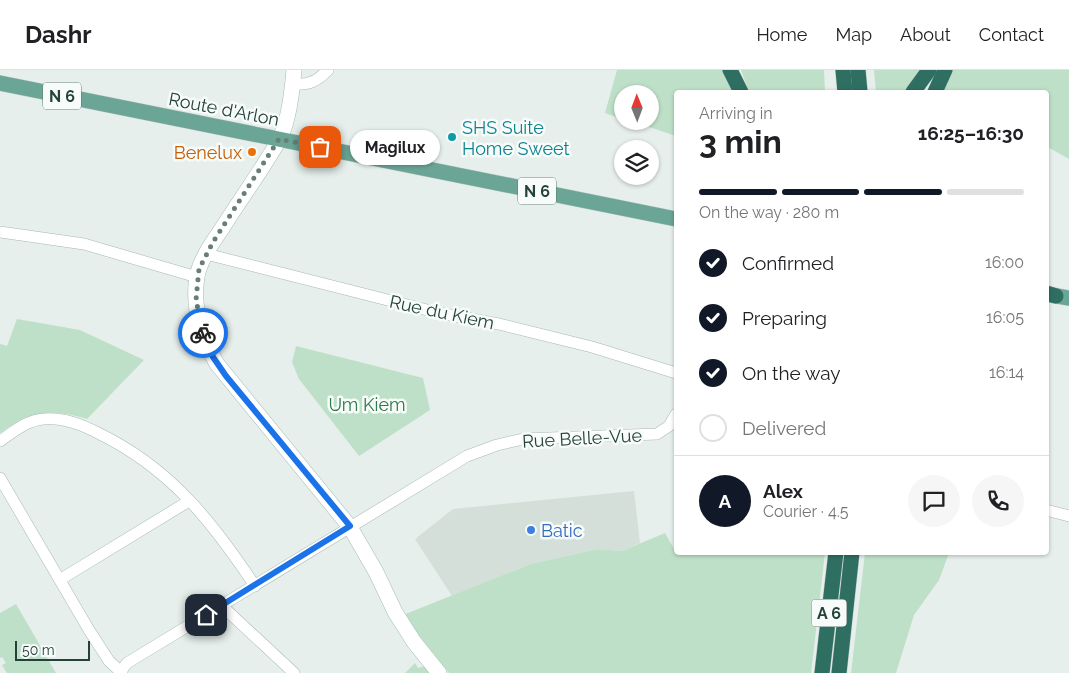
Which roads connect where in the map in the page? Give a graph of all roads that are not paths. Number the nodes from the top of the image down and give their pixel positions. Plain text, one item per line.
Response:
1 (328, 70) edge
2 (730, 70) edge
3 (735, 70) edge
4 (843, 70) edge
5 (858, 70) edge
6 (929, 70) edge
7 (945, 70) edge
8 (293, 77) edge
9 (0, 83) edge
10 (740, 90) edge
11 (740, 90) edge
12 (846, 90) edge
13 (860, 90) edge
14 (914, 90) edge
15 (937, 90) edge
16 (279, 139) junction
17 (674, 219) edge
18 (0, 232) edge
19 (206, 254) junction
20 (197, 277) junction
21 (674, 372) edge
22 (674, 417) edge
23 (0, 441) edge
24 (0, 478) edge
25 (189, 501) junction
26 (1049, 511) edge
27 (1069, 516) edge
28 (350, 526) junction
29 (836, 555) edge
30 (852, 555) edge
31 (61, 579) junction
32 (255, 586) junction
33 (222, 606) junction
34 (121, 672) edge
35 (294, 673) edge
36 (439, 673) edge
37 (822, 673) edge
38 (839, 673) edge

1 - 8 street
2 - 10 highway
3 - 11 highway
4 - 12 highway
5 - 13 highway
6 - 14 highway
7 - 15 highway
8 - 16 main road
9 - 16 main road, Route d'Arlon / N 6
16 - 17 main road, Route d'Arlon / N 6
16 - 19 main road
18 - 20 street
19 - 20 main road
19 - 21 street, Rue du Kiem
20 - 28 main road
22 - 28 street, Rue Belle-Vue
23 - 25 street
24 - 31 street
25 - 31 street
25 - 32 street
26 - 27 street
28 - 32 street, Rue Belle-Vue
28 - 36 main road
29 - 37 highway, A 6
30 - 38 highway, A 6
31 - 34 street
32 - 33 street, Rue Belle-Vue
33 - 34 street, Rue Belle-Vue
33 - 35 street

